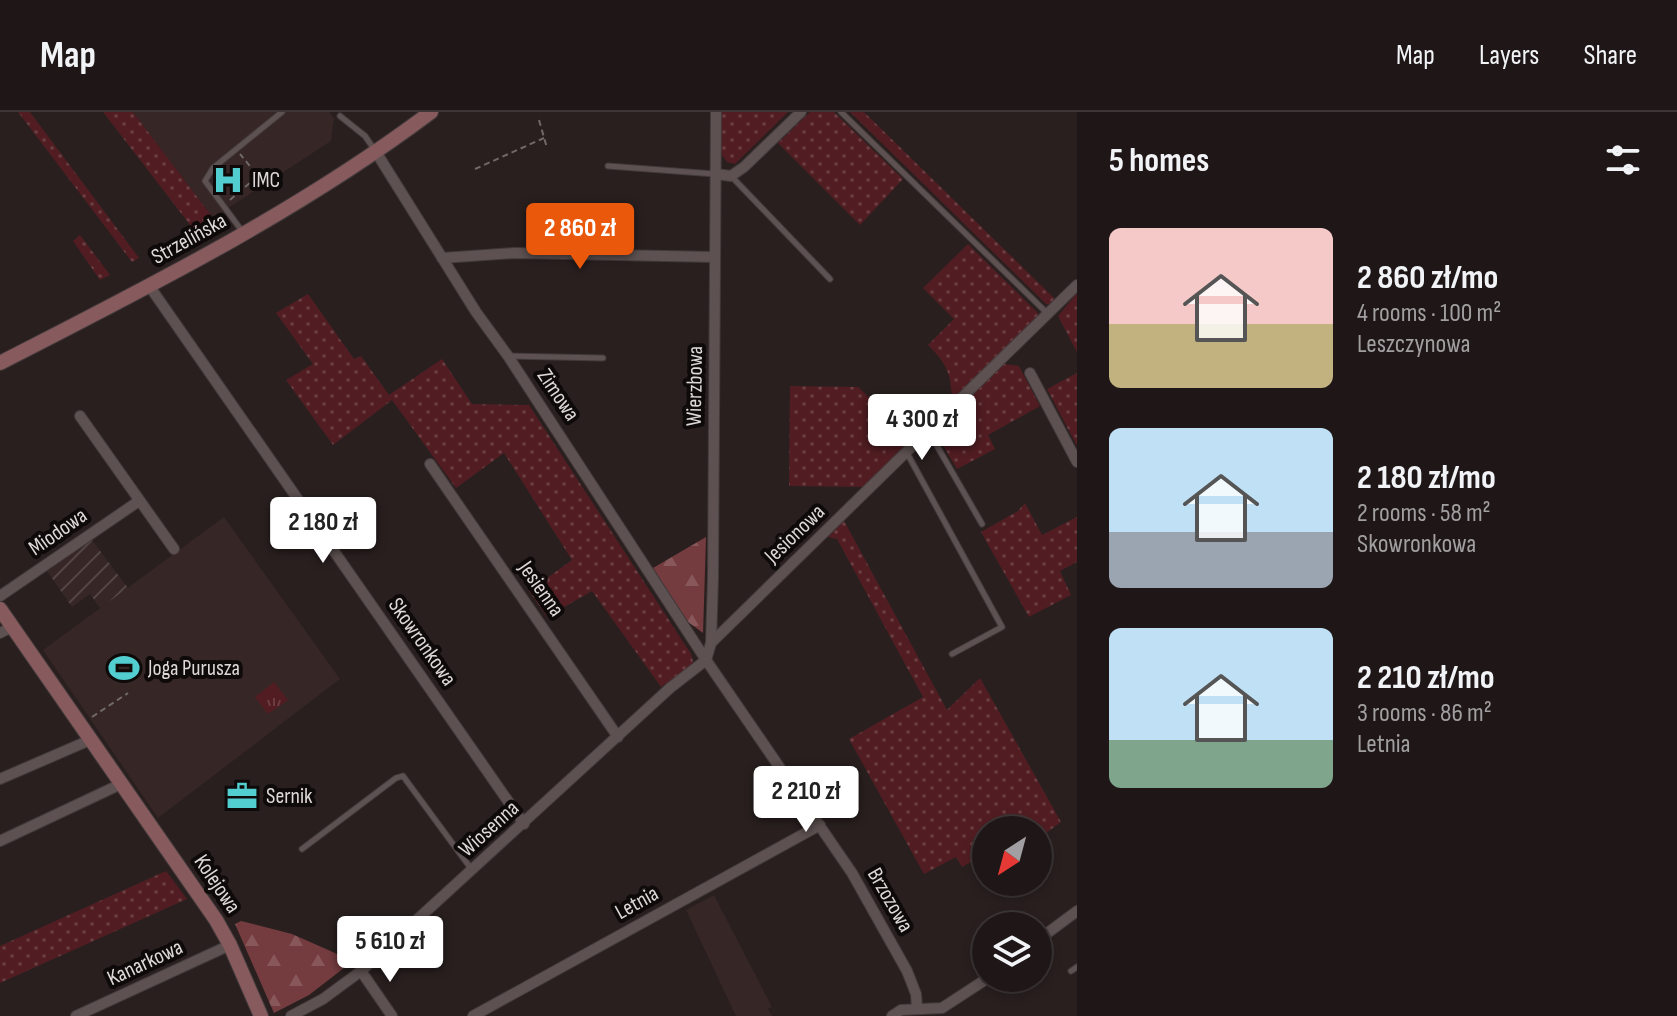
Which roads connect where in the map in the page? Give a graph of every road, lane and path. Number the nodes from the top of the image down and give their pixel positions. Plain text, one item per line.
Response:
1 (282, 112) edge
2 (431, 112) edge
3 (716, 112) edge
4 (801, 112) edge
5 (841, 112) edge
6 (340, 116) dead end
7 (539, 120) dead end
8 (544, 138) junction
9 (547, 148) dead end
10 (236, 150) junction
11 (376, 152) junction
12 (608, 166) dead end
13 (475, 169) dead end
14 (716, 174) junction
15 (731, 176) junction
16 (223, 206) junction
17 (244, 234) junction
18 (715, 257) junction
19 (442, 258) junction
20 (830, 279) dead end
21 (1077, 285) edge
22 (150, 287) junction
23 (1048, 314) junction
24 (508, 356) junction
25 (603, 358) dead end
26 (0, 363) edge
27 (1030, 373) dead end
28 (80, 416) dead end
29 (929, 431) junction
30 (907, 453) junction
31 (1077, 462) edge
32 (430, 464) dead end
33 (139, 501) junction
34 (982, 524) dead end
35 (174, 549) dead end
36 (0, 596) edge
37 (0, 609) edge
38 (6, 630) edge
39 (711, 643) junction
40 (952, 654) dead end
41 (706, 660) junction
42 (128, 693) dead end
43 (88, 720) dead end
44 (618, 737) junction
45 (90, 740) junction
46 (0, 779) edge
47 (121, 784) junction
48 (524, 824) junction
49 (820, 825) junction
50 (0, 841) edge
51 (302, 849) dead end
52 (473, 871) junction
53 (1077, 911) edge
54 (1052, 930) edge
55 (230, 945) junction
56 (361, 971) junction
57 (972, 991) edge
58 (917, 1007) junction
59 (945, 1012) edge
60 (76, 1016) edge
61 (261, 1016) edge
62 (291, 1016) edge
63 (392, 1016) edge
64 (473, 1016) edge
65 (892, 1016) edge

1 - 10 lane
2 - 11 main road, Strzelińska
3 - 14 street, Wierzbowa
4 - 15 street
5 - 23 lane
6 - 11 lane
7 - 8 path
8 - 9 path
8 - 13 path
10 - 16 lane
10 - 16 path
11 - 17 main road, Strzelińska
11 - 19 street, Zimowa
12 - 14 lane
14 - 15 street
14 - 18 street, Wierzbowa
15 - 20 lane
16 - 17 lane
17 - 22 main road, Strzelińska
18 - 19 street
18 - 39 street, Wierzbowa
19 - 24 street, Zimowa
21 - 23 street, Jesionowa
22 - 26 main road, Strzelińska
22 - 48 street, Skowronkowa
23 - 29 street, Jesionowa
24 - 25 lane
24 - 41 street, Zimowa
27 - 31 street
28 - 33 street
29 - 30 street, Jesionowa
29 - 34 lane
30 - 39 street, Jesionowa
30 - 40 lane
32 - 44 street, Jesienna
33 - 35 street
33 - 36 street, Miodowa
37 - 38 main road, Kolejowa
38 - 45 main road, Kolejowa
39 - 41 street, Wierzbowa
41 - 44 street, Wiosenna
41 - 49 street, Brzozowa
42 - 43 path
44 - 48 street, Wiosenna
45 - 46 street
45 - 47 main road, Kolejowa
47 - 50 street
47 - 55 main road, Kolejowa
48 - 52 street, Wiosenna
49 - 58 street, Brzozowa
49 - 64 street, Letnia
51 - 52 lane
52 - 56 street, Wiosenna
53 - 54 street
55 - 60 street, Kanarkowa
55 - 61 main road, Kolejowa
56 - 62 street, Wiosenna
56 - 63 street
57 - 59 street
58 - 59 street
58 - 65 street

